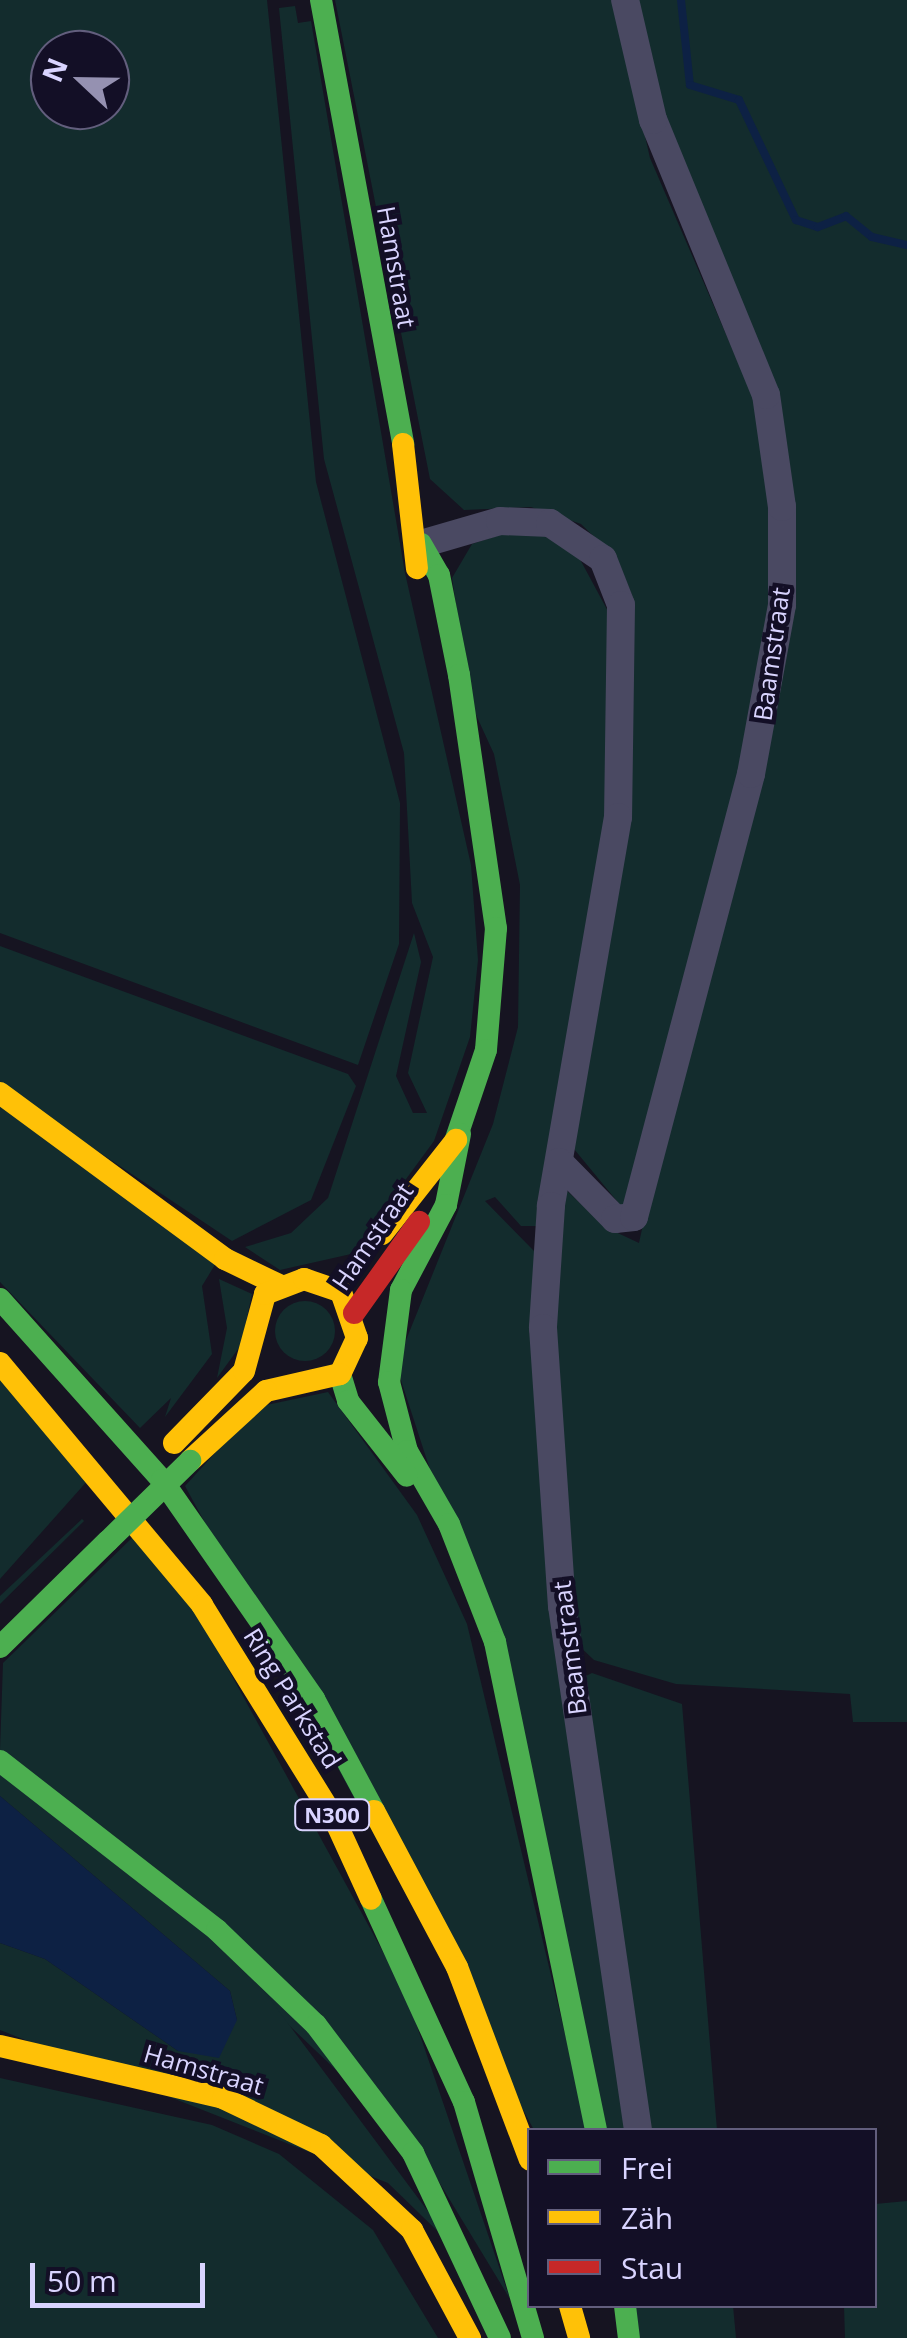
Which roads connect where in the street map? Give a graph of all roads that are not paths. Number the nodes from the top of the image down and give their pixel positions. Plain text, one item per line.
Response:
1 (321, 0) edge
2 (625, 0) edge
3 (421, 544) junction
4 (0, 1093) edge
5 (460, 1134) junction
6 (559, 1162) junction
7 (324, 1282) junction
8 (279, 1284) junction
9 (0, 1300) edge
10 (354, 1313) junction
11 (0, 1364) edge
12 (340, 1374) junction
13 (182, 1452) junction
14 (449, 1524) junction
15 (101, 1532) junction
16 (0, 1614) edge
17 (0, 1646) edge
18 (0, 1760) edge
19 (0, 2046) edge
20 (596, 2128) edge
21 (638, 2128) edge
22 (527, 2152) edge
23 (570, 2308) edge
24 (624, 2308) edge
25 (470, 2338) edge
26 (500, 2338) edge
27 (533, 2338) edge
28 (578, 2338) edge
29 (629, 2338) edge

1 - 3 main road, Hamstraat
2 - 6 street, Baamstraat
3 - 5 main road, Hamstraat
3 - 6 street, Baamstraat
4 - 8 main road
5 - 7 main road, Hamstraat
5 - 10 main road, Hamstraat
5 - 14 main road
6 - 21 street, Baamstraat
7 - 8 main road, Hamstraat
7 - 10 main road, Hamstraat
8 - 13 main road
9 - 22 main road, Ring Parkstad / N300
10 - 12 main road, Hamstraat
11 - 27 main road, Ring Parkstad / N300
12 - 13 main road
12 - 14 main road
13 - 15 main road
14 - 20 main road
15 - 16 main road
15 - 17 main road
18 - 26 main road
19 - 25 main road, Hamstraat
23 - 28 main road
24 - 29 main road

